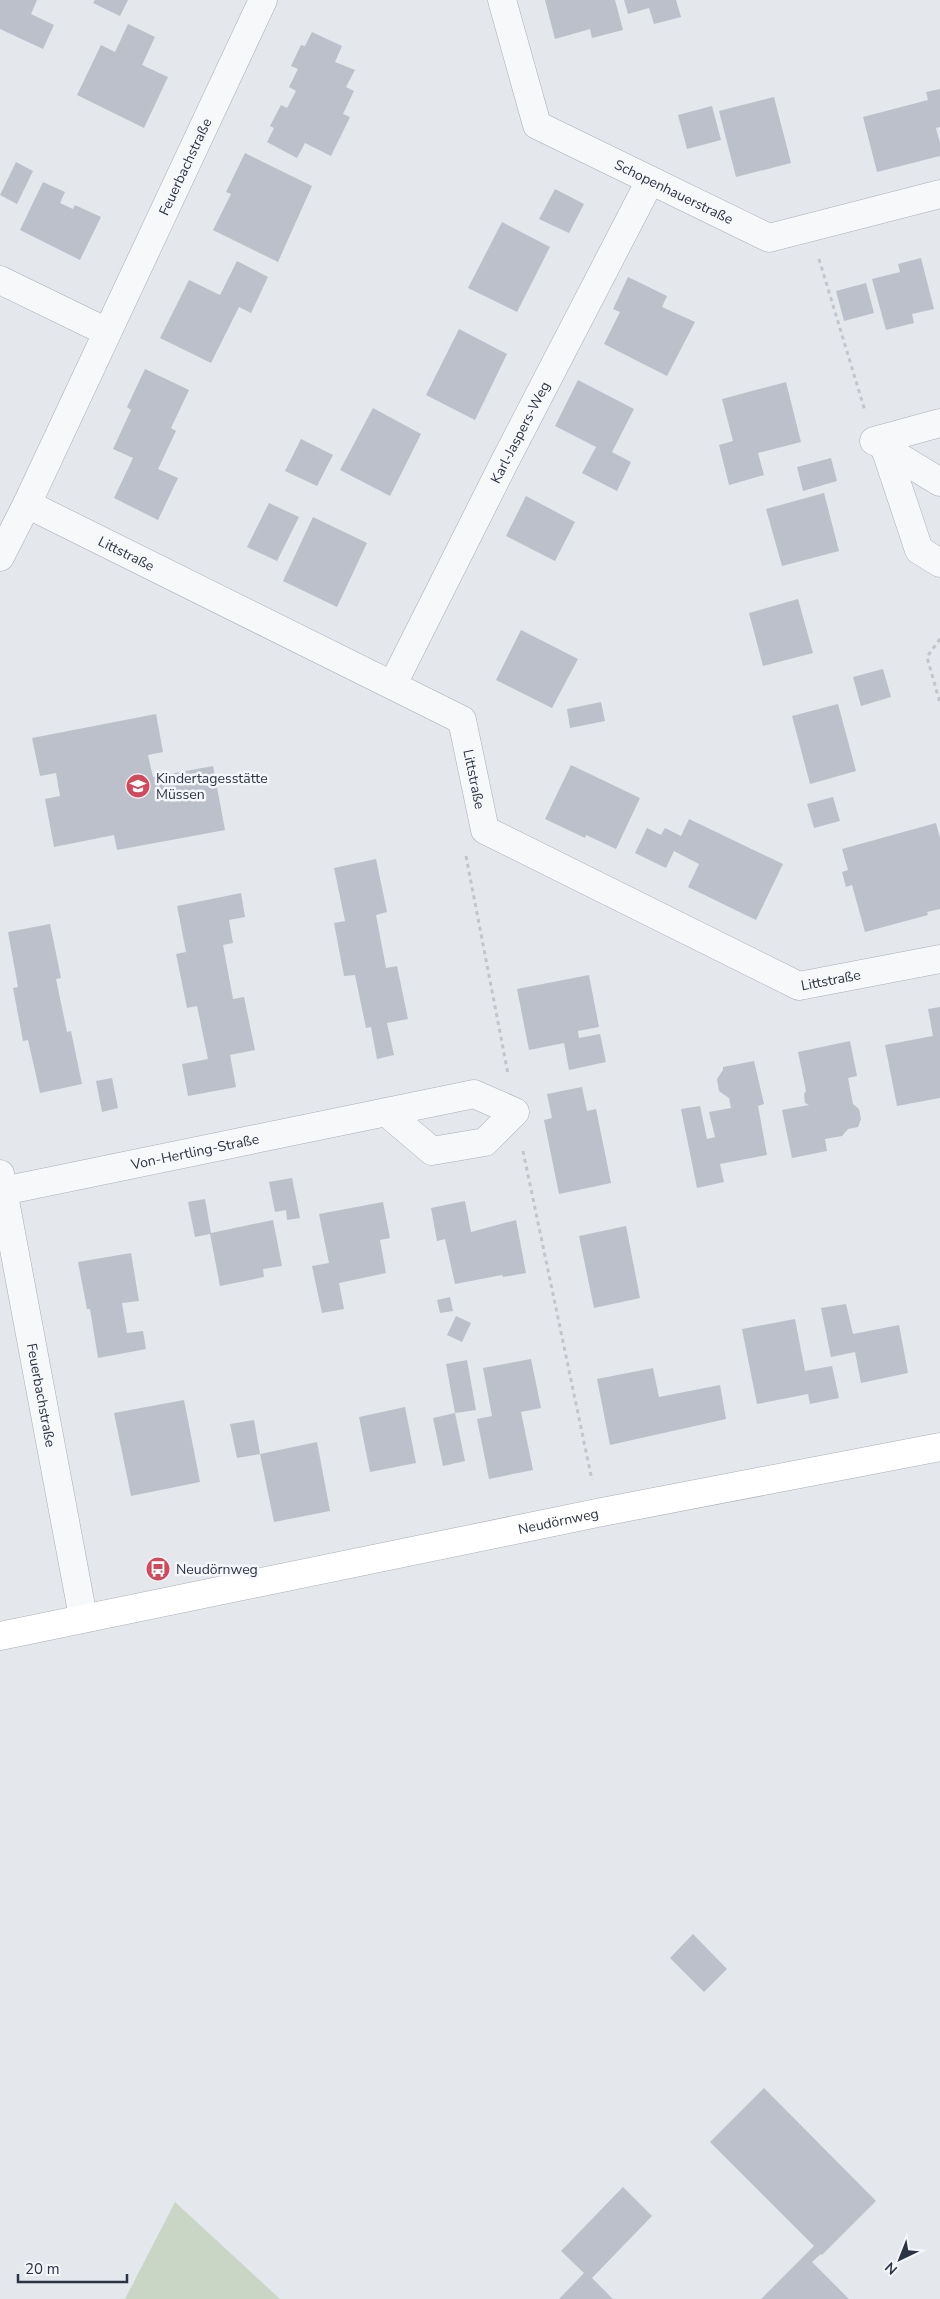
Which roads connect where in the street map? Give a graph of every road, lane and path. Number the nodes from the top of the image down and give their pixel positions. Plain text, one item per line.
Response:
1 (263, 0) edge
2 (502, 0) edge
3 (650, 181) junction
4 (940, 194) edge
5 (809, 228) junction
6 (0, 280) edge
7 (107, 332) junction
8 (940, 422) edge
9 (880, 443) junction
10 (940, 482) edge
11 (27, 504) junction
12 (0, 557) edge
13 (940, 562) edge
14 (940, 639) edge
15 (393, 684) junction
16 (940, 703) edge
17 (485, 830) junction
18 (940, 958) edge
19 (386, 1112) junction
20 (515, 1112) junction
21 (2, 1183) edge
22 (940, 1447) edge
23 (597, 1513) junction
24 (83, 1617) junction
25 (0, 1636) edge

1 - 7 street, Feuerbachstraße
2 - 3 street, Schopenhauerstraße
3 - 5 street, Schopenhauerstraße
3 - 15 street, Karl-Jaspers-Weg
4 - 5 street, Schopenhauerstraße
5 - 9 path
6 - 7 street
7 - 11 street, Feuerbachstraße
8 - 9 street
9 - 10 street
9 - 13 street
11 - 12 street, Feuerbachstraße
11 - 15 street, Littstraße
14 - 16 path
15 - 17 street, Littstraße
17 - 18 street, Littstraße
17 - 20 path
19 - 20 street, Von-Hertling-Straße
19 - 20 street
19 - 21 street, Von-Hertling-Straße
20 - 23 path
21 - 24 street, Feuerbachstraße
22 - 23 street, Neudörnweg
23 - 24 street, Neudörnweg
24 - 25 street, Neudörnweg

